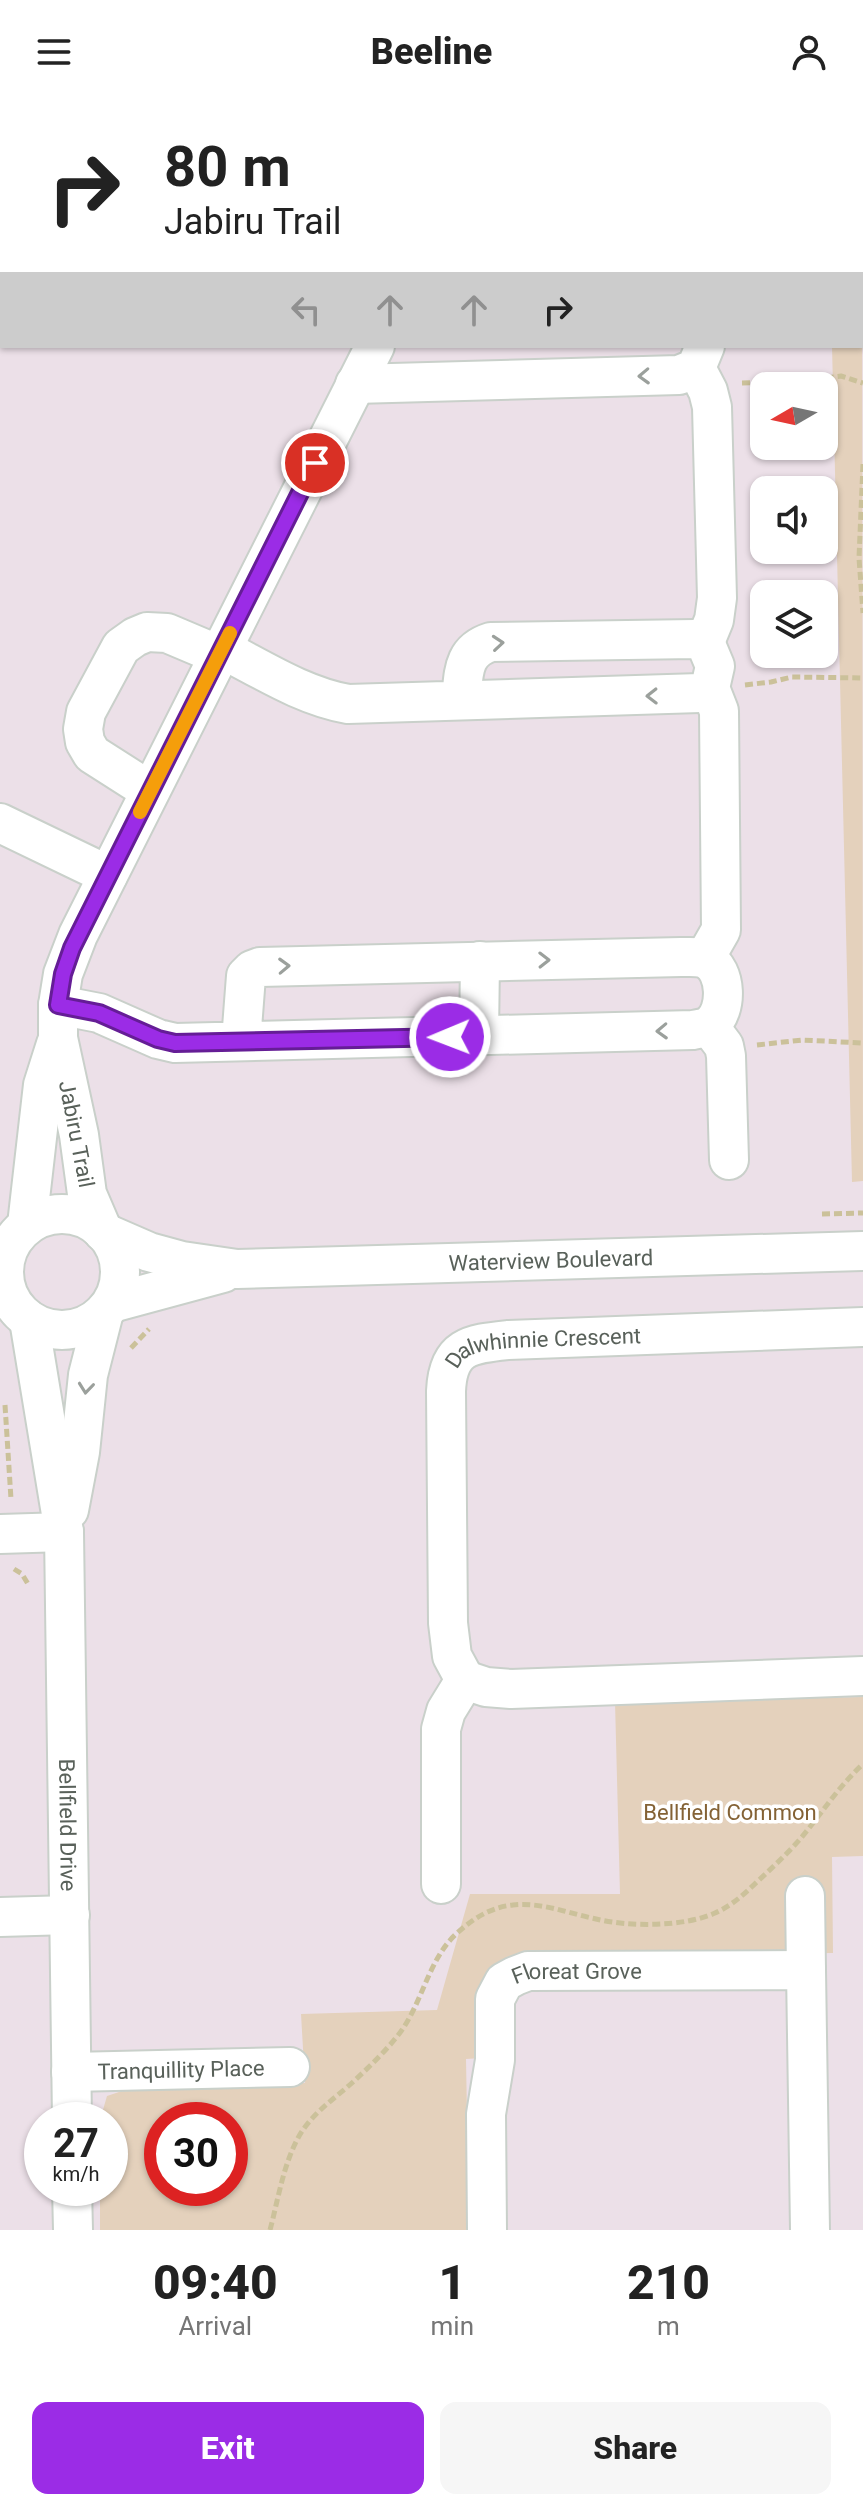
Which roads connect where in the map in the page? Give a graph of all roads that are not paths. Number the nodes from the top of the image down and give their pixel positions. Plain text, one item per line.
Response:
1 (374, 348) edge
2 (701, 365) edge
3 (355, 384) junction
4 (705, 642) junction
5 (220, 652) junction
6 (710, 688) junction
7 (461, 699) junction
8 (150, 791) junction
9 (0, 823) edge
10 (108, 875) junction
11 (705, 958) junction
12 (480, 961) junction
13 (58, 1021) junction
14 (479, 1036) junction
15 (716, 1036) junction
16 (241, 1041) junction
17 (38, 1133) junction
18 (79, 1135) junction
19 (729, 1160) dead end
20 (18, 1230) edge
21 (102, 1230) junction
22 (863, 1251) edge
23 (237, 1269) junction
24 (108, 1307) junction
25 (16, 1313) edge
26 (863, 1327) edge
27 (64, 1532) junction
28 (7, 1534) edge
29 (863, 1676) edge
30 (465, 1680) junction
31 (441, 1884) dead end
32 (805, 1896) dead end
33 (70, 1915) junction
34 (0, 1917) edge
35 (806, 1970) junction
36 (290, 2067) dead end
37 (71, 2072) junction
38 (61, 2102) edge
39 (63, 2206) edge
40 (73, 2230) edge
41 (487, 2230) edge
42 (810, 2230) edge

1 - 3 street, Jabiru Trail
2 -> 3 street
2 - 4 street
3 - 5 street, Jabiru Trail
4 - 6 street
7 -> 4 street
5 - 7 street
5 - 8 street, Jabiru Trail
5 - 8 street
6 -> 7 street
6 - 11 street
8 - 10 street, Jabiru Trail
9 - 10 street
10 - 13 street, Jabiru Trail
12 -> 11 street
11 - 15 street
12 - 14 street
16 -> 12 street
13 - 16 street
13 - 17 street, Jabiru Trail
13 - 18 street, Jabiru Trail
15 -> 14 street
14 - 16 street
15 - 19 street
17 - 18 street
17 - 20 street, Jabiru Trail
18 - 21 street, Jabiru Trail
20 - 21 street
20 - 25 street
21 - 23 street, Waterview Boulevard
21 - 24 street
22 - 23 street, Waterview Boulevard
23 - 24 street, Waterview Boulevard
24 - 25 street
24 -> 27 street, Bellfield Drive
25 - 27 street, Bellfield Drive
26 - 30 street, Dalwhinnie Crescent
27 - 28 street
27 - 33 street, Bellfield Drive
29 - 30 street
30 - 31 street
32 - 35 street
33 - 34 street
33 - 37 street, Bellfield Drive
35 - 41 street, Floreat Grove
35 - 42 street
36 - 37 street, Tranquillity Place
37 - 38 street, Bellfield Drive
39 - 40 street

